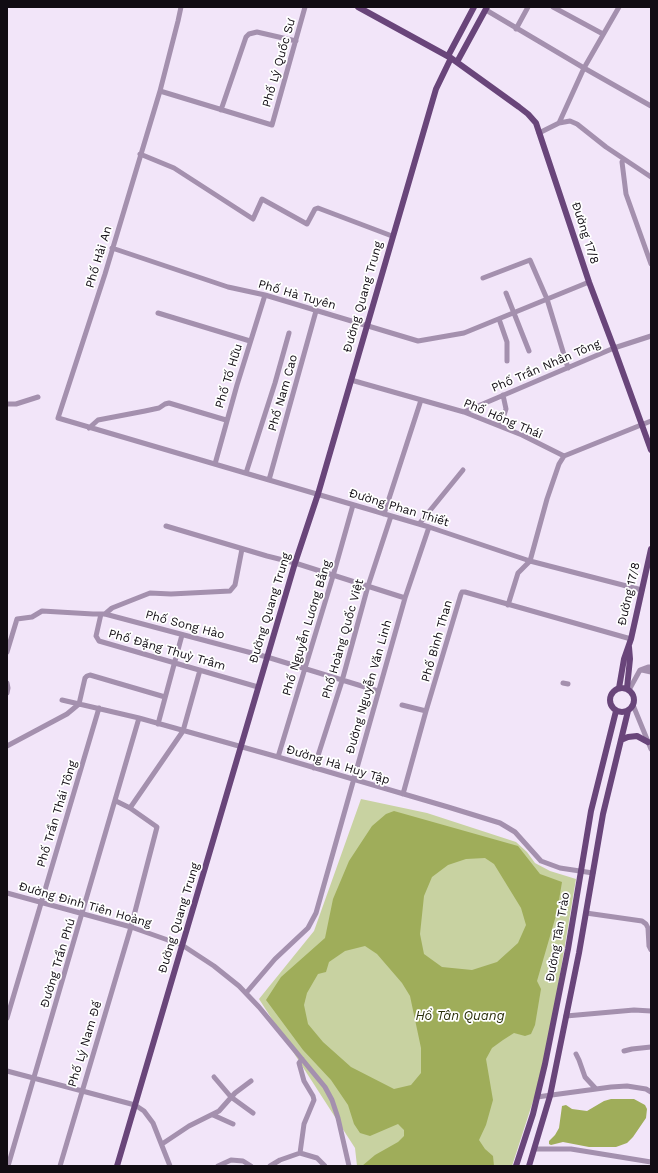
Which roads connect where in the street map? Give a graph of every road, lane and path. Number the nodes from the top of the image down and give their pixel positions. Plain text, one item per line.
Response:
1 (181, 7) edge
2 (305, 7) edge
3 (358, 7) edge
4 (474, 7) edge
5 (528, 7) edge
6 (553, 7) edge
7 (619, 7) edge
8 (487, 8) edge
9 (516, 29) junction
10 (603, 34) junction
11 (296, 41) junction
12 (450, 57) junction
13 (457, 62) junction
14 (584, 68) junction
15 (160, 90) junction
16 (651, 106) edge
17 (222, 110) junction
18 (559, 123) junction
19 (539, 133) junction
20 (140, 154) junction
21 (623, 160) junction
22 (651, 177) edge
23 (392, 236) junction
24 (112, 248) junction
25 (651, 264) edge
26 (483, 278) dead end
27 (589, 282) junction
28 (506, 293) dead end
29 (265, 295) junction
30 (547, 300) junction
31 (316, 311) junction
32 (158, 313) dead end
33 (514, 313) junction
34 (499, 319) junction
35 (367, 325) junction
36 (289, 333) dead end
37 (651, 336) edge
38 (250, 341) junction
39 (614, 348) junction
40 (529, 351) dead end
41 (507, 361) dead end
42 (568, 368) junction
43 (351, 380) junction
44 (503, 395) junction
45 (38, 397) dead end
46 (421, 400) junction
47 (7, 404) edge
48 (464, 412) junction
49 (226, 420) junction
50 (651, 421) edge
51 (642, 424) junction
52 (498, 425) junction
53 (89, 428) junction
54 (150, 445) joint
55 (651, 450) edge
56 (564, 456) junction
57 (215, 464) junction
58 (463, 470) dead end
59 (246, 473) junction
60 (269, 480) junction
61 (318, 494) junction
62 (353, 505) junction
63 (384, 514) junction
64 (391, 516) junction
65 (419, 524) junction
66 (166, 526) dead end
67 (429, 527) junction
68 (242, 549) junction
69 (651, 549) edge
70 (530, 561) junction
71 (295, 563) junction
72 (333, 576) junction
73 (368, 586) junction
74 (642, 590) junction
75 (405, 598) junction
76 (508, 605) junction
77 (103, 614) junction
78 (182, 635) junction
79 (630, 642) junction
80 (7, 652) edge
81 (267, 657) junction
82 (174, 662) junction
83 (651, 667) edge
84 (200, 670) junction
85 (305, 670) junction
86 (642, 670) junction
87 (651, 672) edge
88 (342, 681) junction
89 (7, 683) edge
90 (258, 687) junction
91 (620, 688) junction
92 (628, 689) junction
93 (378, 691) junction
94 (7, 693) edge
95 (165, 697) junction
96 (62, 700) dead end
97 (79, 704) junction
98 (402, 705) dead end
99 (633, 705) junction
100 (99, 708) junction
101 (426, 711) junction
102 (616, 711) junction
103 (628, 711) junction
104 (139, 718) junction
105 (158, 724) junction
106 (183, 731) junction
107 (621, 740) junction
108 (648, 742) junction
109 (7, 746) edge
110 (240, 747) junction
111 (651, 749) edge
112 (278, 757) junction
113 (314, 768) junction
114 (354, 780) junction
115 (404, 794) junction
116 (116, 802) junction
117 (130, 808) junction
118 (580, 871) junction
119 (594, 873) junction
120 (7, 893) edge
121 (41, 903) junction
122 (586, 913) junction
123 (83, 914) junction
124 (131, 927) junction
125 (182, 945) junction
126 (651, 950) edge
127 (246, 993) junction
128 (651, 1011) edge
129 (566, 1016) junction
130 (7, 1018) edge
131 (651, 1047) edge
132 (624, 1051) dead end
133 (576, 1054) dead end
134 (302, 1059) junction
135 (7, 1071) edge
136 (214, 1077) dead end
137 (34, 1078) junction
138 (250, 1081) dead end
139 (596, 1089) junction
140 (82, 1091) junction
141 (651, 1092) edge
142 (550, 1096) junction
143 (232, 1097) junction
144 (537, 1097) junction
145 (134, 1105) junction
146 (253, 1113) dead end
147 (213, 1115) junction
148 (233, 1124) dead end
149 (162, 1144) junction
150 (535, 1149) junction
151 (300, 1153) junction
152 (651, 1162) edge
153 (8, 1166) edge
154 (60, 1166) edge
155 (117, 1166) edge
156 (170, 1166) edge
157 (218, 1166) edge
158 (251, 1166) edge
159 (270, 1166) edge
160 (325, 1166) edge
161 (349, 1166) edge
162 (516, 1166) edge
163 (529, 1166) edge

1 - 15 street, Phố Hải An
2 - 11 street, Phố Lý Quốc Sư
3 - 12 main road, Đường 17/8
4 - 12 main road, Đường Quang Trung
5 - 9 street
6 - 10 street
7 - 10 street
8 - 9 street
8 - 13 main road
9 - 14 street
10 - 14 street
11 - 17 street
11 - 17 street, Phố Lý Quốc Sư
12 - 13 main road, Đường 17/8
12 - 23 main road, Đường Quang Trung
13 - 19 main road, Đường 17/8
14 - 16 street
14 - 18 street
15 - 17 street
15 - 20 street, Phố Hải An
18 - 19 street
18 - 21 street
19 - 27 main road, Đường 17/8
20 - 23 street
20 - 24 street, Phố Hải An
21 - 22 street
21 - 25 street
23 - 35 main road, Đường Quang Trung
24 - 29 street, Phố Hà Tuyên
24 - 53 street, Phố Hải An
26 - 30 street
27 - 30 street, Phố Hà Tuyên
27 - 39 main road, Đường 17/8
28 - 33 street
29 - 31 street, Phố Hà Tuyên
29 - 38 street, Phố Tố Hữu
30 - 33 street, Phố Hà Tuyên
30 - 42 street
31 - 35 street, Phố Hà Tuyên
31 - 60 street, Phố Nam Cao
32 - 38 street
33 - 34 street, Phố Hà Tuyên
33 - 40 street
34 - 35 street, Phố Hà Tuyên
34 - 41 street
35 - 43 main road, Đường Quang Trung
36 - 59 street
37 - 39 street, Phố Trần Nhân Tông
38 - 49 street, Phố Tố Hữu
39 - 42 street, Phố Trần Nhân Tông
39 - 51 main road, Đường 17/8
42 - 44 street, Phố Trần Nhân Tông
43 - 46 street, Phố Hồng Thái
43 - 61 main road, Đường Quang Trung
44 - 48 street, Phố Trần Nhân Tông
44 - 52 street
45 - 47 street
46 - 48 street, Phố Hồng Thái
46 - 63 street
48 - 52 street, Phố Hồng Thái
49 - 53 street
49 - 57 street, Phố Tố Hữu
50 - 51 street
51 - 55 main road, Đường 17/8
51 - 56 street
52 - 56 street, Phố Hồng Thái
53 - 54 street, Phố Hải An
54 - 57 street, Đường Phan Thiết
56 - 70 street
57 - 59 street, Đường Phan Thiết
58 - 65 street
59 - 60 street, Đường Phan Thiết
60 - 61 street, Đường Phan Thiết
61 - 62 street, Đường Phan Thiết
61 - 71 main road, Đường Quang Trung
62 - 63 street, Đường Phan Thiết
62 - 72 street, Phố Nguyễn Lương Bằng
63 - 64 street, Đường Phan Thiết
64 - 65 street, Đường Phan Thiết
64 - 73 street, Phố Hoàng Quốc Việt
65 - 67 street, Đường Phan Thiết
66 - 68 street
67 - 70 street, Đường Phan Thiết
67 - 75 street, Đường Nguyễn Văn Linh
68 - 71 street
68 - 77 street
69 - 74 main road, Đường 17/8
70 - 74 street, Đường Phan Thiết
70 - 76 street
71 - 72 street
71 - 81 main road, Đường Quang Trung
72 - 73 street
72 - 85 street, Phố Nguyễn Lương Bằng
73 - 75 street
73 - 88 street, Phố Hoàng Quốc Việt
74 - 79 main road, Đường 17/8
75 - 93 street, Đường Nguyễn Văn Linh
76 - 79 street, Phố Bình Than
76 - 101 street, Phố Bình Than
77 - 78 street, Phố Song Hào
77 - 80 street, Phố Song Hào
77 - 82 street, Phố Đặng Thuỳ Trâm
78 - 81 street, Phố Song Hào
78 - 82 street
79 - 91 main road, Đường 17/8
79 - 92 main road, Đường 17/8
81 - 85 street, Phố Song Hào
81 - 90 main road, Đường Quang Trung
82 - 84 street, Phố Đặng Thuỳ Trâm
82 - 95 street
83 - 86 street
84 - 90 street, Phố Đặng Thuỳ Trâm
84 - 106 street
85 - 88 street, Phố Song Hào
85 - 112 street, Phố Nguyễn Lương Bằng
86 - 87 street
86 - 92 street
88 - 93 street, Phố Song Hào
88 - 113 street, Phố Hoàng Quốc Việt
89 - 94 street
90 - 110 main road, Đường Quang Trung
91 - 92 main road
91 - 102 main road
92 - 99 main road
93 - 114 street, Đường Nguyễn Văn Linh
95 - 97 street
95 - 105 street
96 - 97 street, Đường Hà Huy Tập
97 - 100 street, Đường Hà Huy Tập
97 - 109 street
98 - 101 street
99 - 103 main road
99 - 108 street
100 - 104 street, Đường Hà Huy Tập
100 - 121 street, Phố Trần Thái Tông
101 - 115 street, Phố Bình Than
102 - 103 main road
102 - 118 main road, Đường Tân Trào
103 - 107 main road, Đường Tân Trào
104 - 105 street, Đường Hà Huy Tập
104 - 116 street, Đường Trần Phú
105 - 106 street, Đường Hà Huy Tập
106 - 110 street, Đường Hà Huy Tập
106 - 117 street
107 - 108 main road
107 - 119 main road, Đường Tân Trào
108 - 111 street
110 - 112 street, Đường Hà Huy Tập
110 - 125 main road, Đường Quang Trung
112 - 113 street, Đường Hà Huy Tập
113 - 114 street, Đường Hà Huy Tập
114 - 115 street, Đường Hà Huy Tập
114 - 127 street, Đường Nguyễn Văn Linh
115 - 118 street, Đường Hà Huy Tập
116 - 117 street
116 - 123 street, Đường Trần Phú
117 - 124 street, Phố Lý Nam Đế
118 - 119 street, Đường Hà Huy Tập
118 - 144 main road, Đường Tân Trào
119 - 122 main road, Đường Tân Trào
120 - 121 street, Đường Đinh Tiên Hoàng
121 - 123 street, Đường Đinh Tiên Hoàng
121 - 130 street, Phố Trần Thái Tông
122 - 126 street
122 - 129 main road, Đường Tân Trào
123 - 124 street, Đường Đinh Tiên Hoàng
123 - 137 street, Đường Trần Phú
124 - 125 street, Đường Đinh Tiên Hoàng
124 - 140 street, Phố Lý Nam Đế
125 - 127 street, Đường Đinh Tiên Hoàng
125 - 145 main road, Đường Quang Trung
127 - 134 street, Đường Đinh Tiên Hoàng
128 - 129 street
129 - 142 main road, Đường Tân Trào
131 - 132 street
133 - 139 street
134 - 151 street
134 - 161 street, Đường Đinh Tiên Hoàng
135 - 137 street
136 - 143 street
137 - 140 street
137 - 153 street, Đường Trần Phú
138 - 143 street
139 - 141 street
139 - 142 street
140 - 145 street
140 - 154 street, Phố Lý Nam Đế
142 - 144 street
142 - 150 main road, Đường Tân Trào
143 - 146 street
143 - 147 street
144 - 162 main road, Đường Tân Trào
145 - 149 street
145 - 155 main road, Đường Quang Trung
147 - 148 street
147 - 149 street
149 - 156 street
150 - 152 street
150 - 163 main road, Đường Tân Trào
151 - 159 street
151 - 160 street
157 - 158 street

